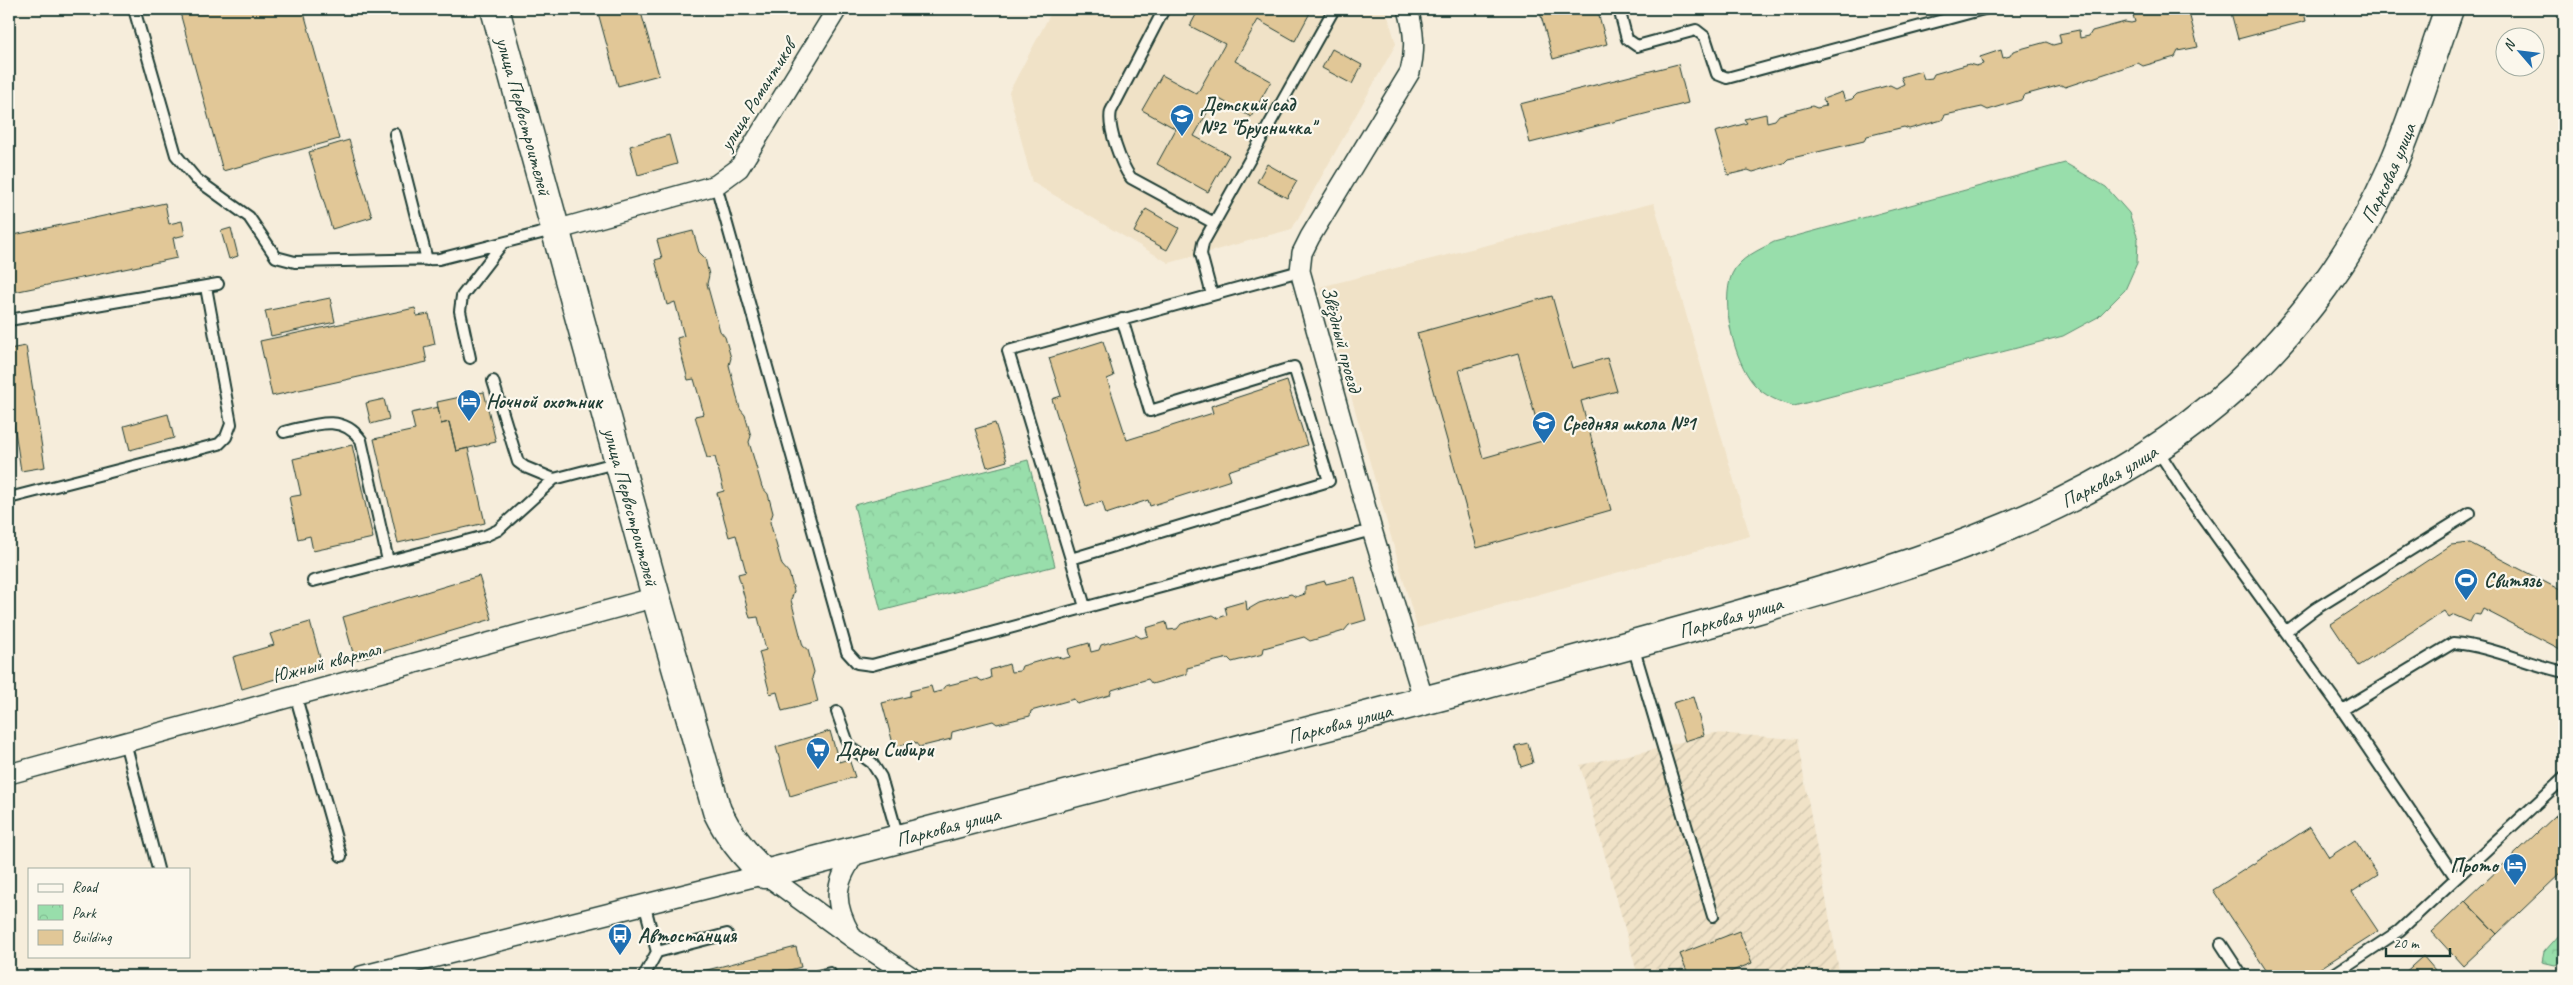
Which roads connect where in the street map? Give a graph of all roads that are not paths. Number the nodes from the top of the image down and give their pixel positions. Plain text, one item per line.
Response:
1 (134, 9) edge
2 (495, 9) edge
3 (836, 9) edge
4 (1164, 9) edge
5 (1334, 9) edge
6 (1408, 9) edge
7 (1619, 9) edge
8 (1984, 9) edge
9 (2449, 9) edge
10 (395, 134) dead end
11 (716, 185) junction
12 (1214, 223) junction
13 (556, 230) junction
14 (502, 244) junction
15 (427, 260) junction
16 (1300, 271) junction
17 (218, 284) dead end
18 (206, 287) junction
19 (1212, 295) junction
20 (1122, 319) junction
21 (9, 320) edge
22 (470, 358) dead end
23 (493, 381) dead end
24 (284, 432) dead end
25 (2157, 449) junction
26 (619, 462) junction
27 (554, 479) junction
28 (9, 498) edge
29 (2470, 513) dead end
30 (1372, 530) junction
31 (1071, 559) junction
32 (388, 561) junction
33 (313, 581) dead end
34 (656, 597) junction
35 (1085, 607) junction
36 (2286, 631) junction
37 (1633, 645) junction
38 (2564, 672) edge
39 (296, 694) junction
40 (1424, 701) junction
41 (2342, 710) junction
42 (837, 712) dead end
43 (125, 742) junction
44 (9, 774) edge
45 (2564, 778) edge
46 (898, 839) junction
47 (858, 850) junction
48 (341, 856) dead end
49 (158, 868) edge
50 (764, 874) junction
51 (2456, 878) junction
52 (644, 903) junction
53 (1713, 916) dead end
54 (728, 934) dead end
55 (854, 939) junction
56 (2221, 944) dead end
57 (657, 952) junction
58 (830, 973) dead end
59 (382, 974) edge
60 (361, 976) edge
61 (644, 976) edge
62 (818, 976) edge
63 (910, 976) edge
64 (2242, 976) edge
65 (2331, 976) edge

1 - 15 lane
2 - 13 street, улица Первостроителей
3 - 11 street, улица Романтиков
4 - 12 lane
5 - 12 lane
6 - 16 street, Звёздный проезд
7 - 8 lane
9 - 25 street, Парковая улица
10 - 15 lane
11 - 13 street, улица Романтиков
11 - 35 lane
12 - 19 lane
13 - 14 lane
13 - 26 street, улица Первостроителей
14 - 15 lane
14 - 22 lane
16 - 19 lane
16 - 30 street, Звёздный проезд
17 - 18 lane
18 - 21 lane
18 - 28 lane
19 - 20 lane
20 - 31 lane
20 - 31 lane
23 - 27 lane
24 - 32 lane
25 - 36 lane
25 - 37 street, Парковая улица
26 - 27 lane
26 - 34 street, улица Первостроителей
27 - 32 lane
29 - 36 lane
30 - 35 lane
30 - 40 street, Звёздный проезд
31 - 35 lane
32 - 33 lane
34 - 39 street, Южный квартал
34 - 50 street, улица Первостроителей
36 - 41 lane
37 - 40 street, Парковая улица
37 - 53 lane
38 - 41 lane
39 - 43 street, Южный квартал
39 - 48 lane
40 - 46 street, Парковая улица
41 - 51 lane
42 - 46 lane
43 - 44 street, Южный квартал
43 - 49 lane
45 - 51 lane
46 - 47 street, Парковая улица
47 - 50 street, Парковая улица
47 - 55 street
50 - 52 street
50 - 55 street
51 - 65 lane
52 - 57 lane
52 - 59 street
54 - 57 lane
55 - 63 street
56 - 64 lane
57 - 61 lane
58 - 62 lane
59 - 60 street

